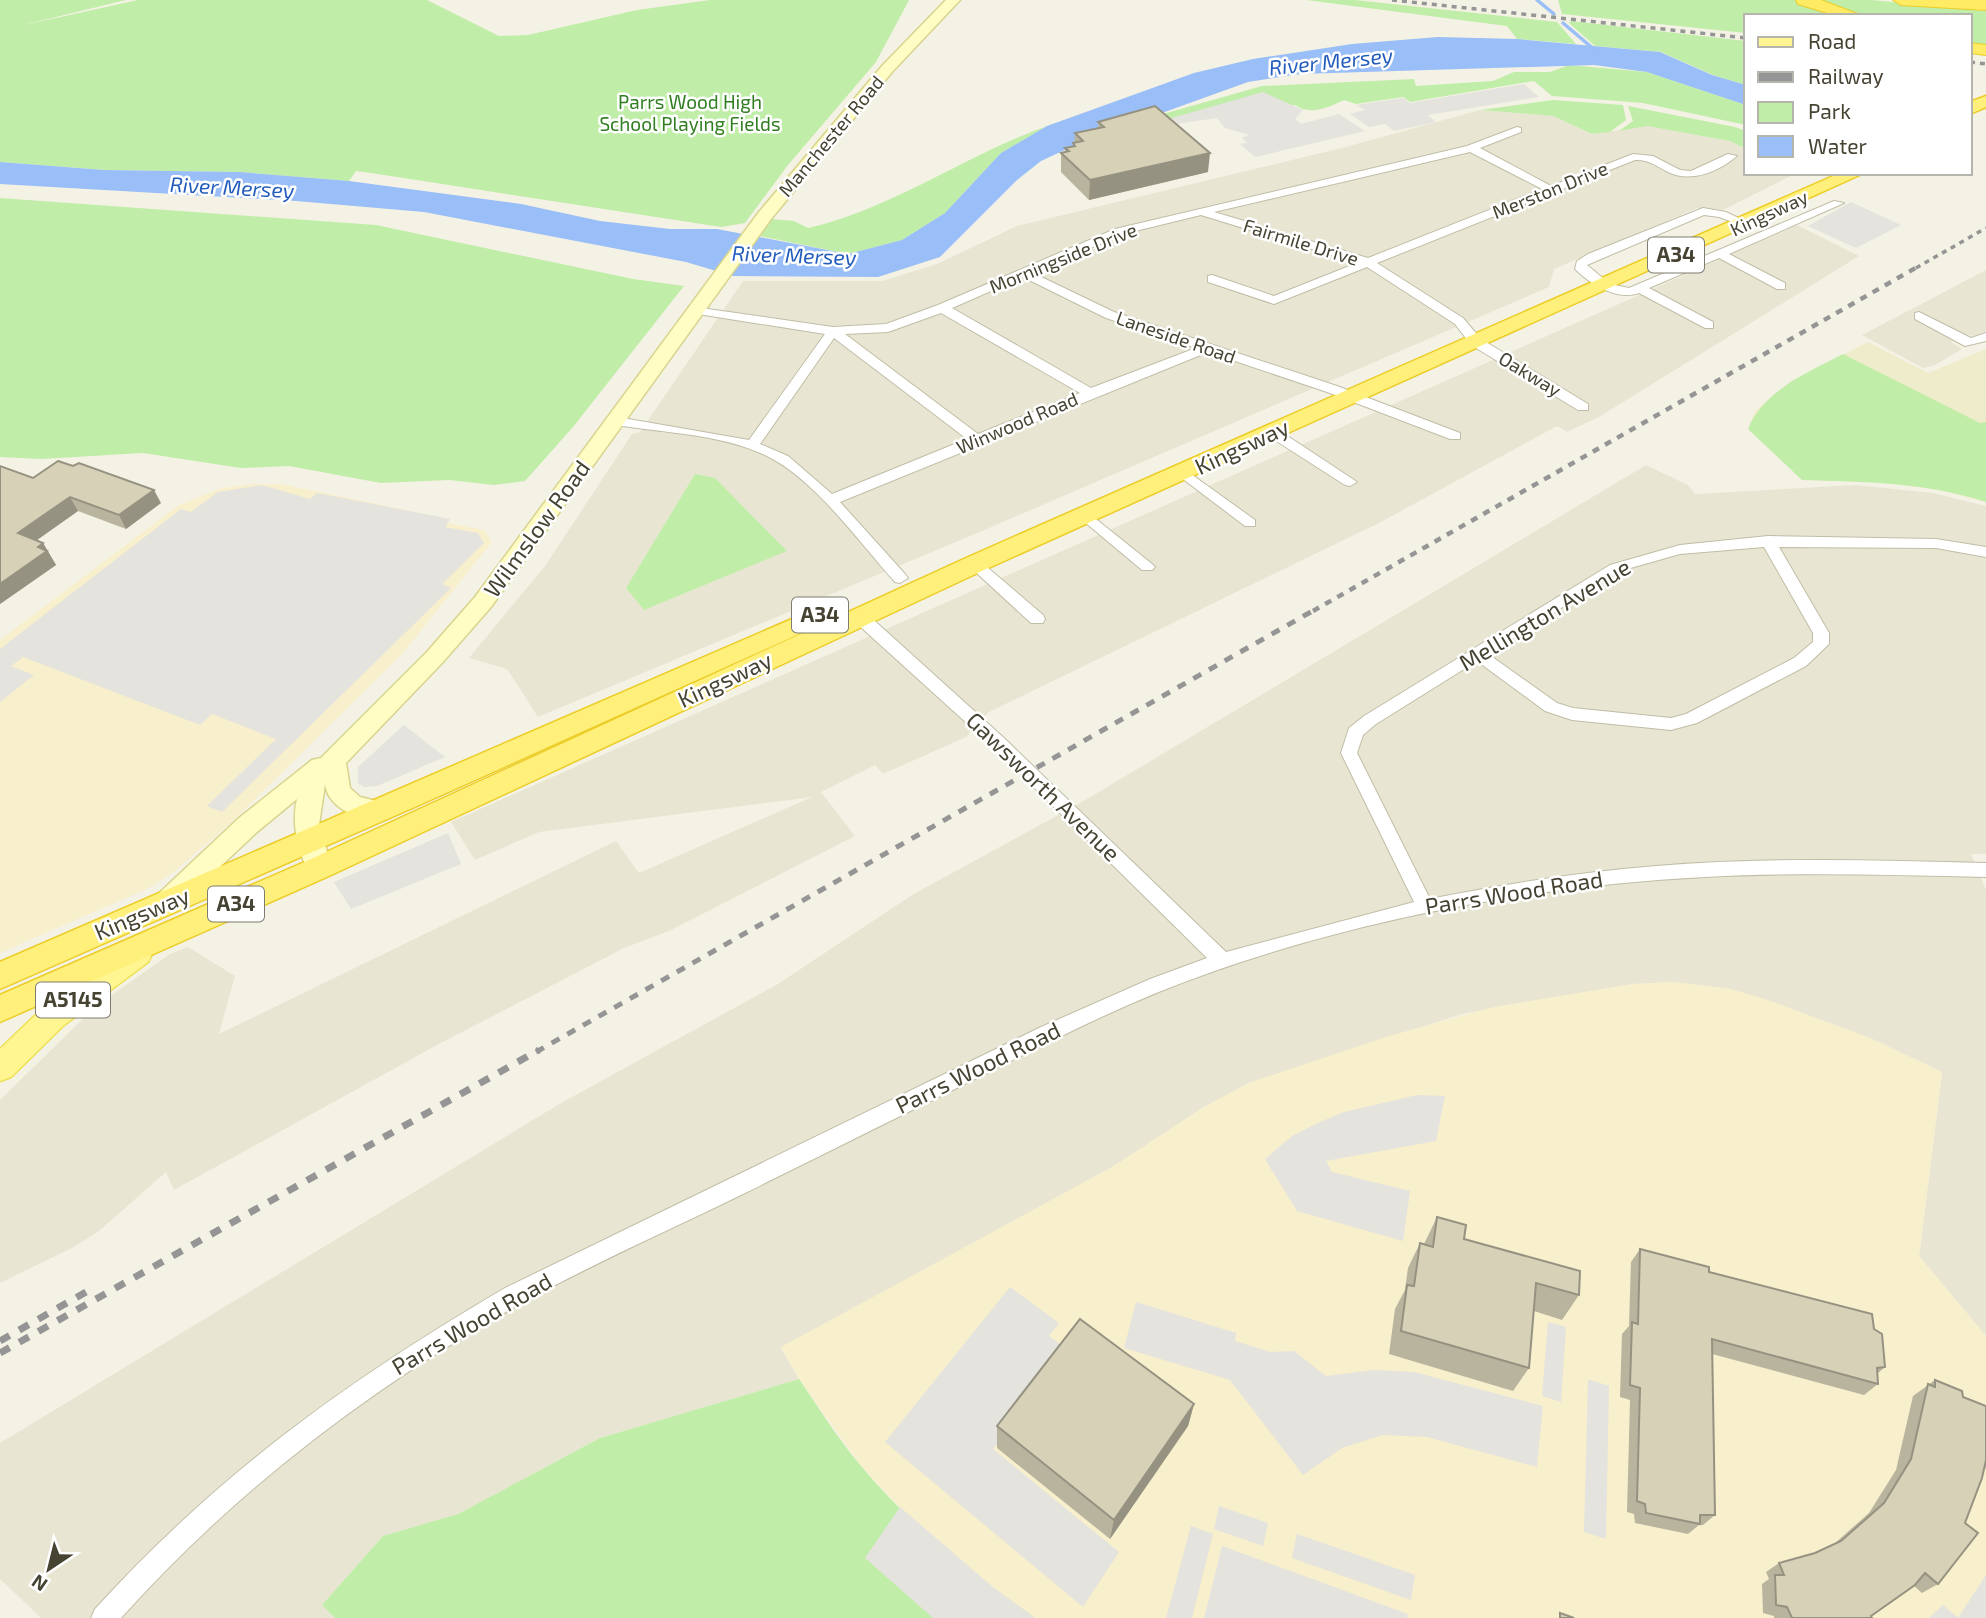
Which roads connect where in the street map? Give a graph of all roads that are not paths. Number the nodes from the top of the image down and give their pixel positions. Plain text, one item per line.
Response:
1 (953, 0) edge
2 (1804, 0) edge
3 (1902, 0) edge
4 (1986, 5) edge
5 (1849, 14) edge
6 (1517, 130) dead end
7 (1471, 148) junction
8 (1732, 156) dead end
9 (1822, 175) edge
10 (1851, 175) edge
11 (1553, 191) junction
12 (1838, 204) dead end
13 (1199, 211) junction
14 (1737, 220) junction
15 (1720, 254) junction
16 (1367, 262) junction
17 (1024, 273) junction
18 (719, 279) joint
19 (1212, 279) dead end
20 (1598, 282) junction
21 (1781, 286) dead end
22 (1641, 289) junction
23 (942, 308) junction
24 (698, 310) junction
25 (1919, 316) dead end
26 (1709, 325) dead end
27 (833, 331) junction
28 (1471, 336) junction
29 (1986, 337) edge
30 (1207, 348) junction
31 (1090, 393) junction
32 (1342, 393) junction
33 (1583, 407) dead end
34 (617, 421) junction
35 (1272, 432) junction
36 (1455, 436) dead end
37 (977, 440) junction
38 (752, 445) junction
39 (1184, 473) junction
40 (1350, 482) dead end
41 (829, 501) junction
42 (1086, 516) junction
43 (1250, 523) dead end
44 (1769, 541) junction
45 (1986, 552) edge
46 (975, 564) junction
47 (1147, 568) dead end
48 (900, 578) junction
49 (860, 617) junction
50 (1037, 619) dead end
51 (1479, 655) junction
52 (333, 758) junction
53 (380, 811) junction
54 (314, 855) junction
55 (1986, 870) edge
56 (163, 904) junction
57 (1425, 906) junction
58 (153, 941) junction
59 (1223, 961) junction
60 (0, 976) edge
61 (0, 1009) edge
62 (0, 1068) edge
63 (104, 1618) edge

1 - 18 main road, Manchester Road
2 - 5 highway
3 - 4 highway
6 - 7 street, Morningside Drive
7 - 11 street
7 - 13 street, Morningside Drive
8 - 11 street, Merston Drive
9 - 14 highway, Kingsway / A34
10 - 14 highway, Kingsway / A34
11 - 16 street, Merston Drive
12 - 15 street, Kingsway
13 - 16 street, Fairmile Drive
13 - 17 street, Morningside Drive
14 - 20 highway, Kingsway / A34
14 - 20 street, Kingsway
15 - 21 street, Kingsway
15 - 22 street, Kingsway
16 - 19 street, Merston Drive
16 - 28 street, Fairmile Drive
17 - 23 street, Morningside Drive
17 - 30 street, Laneside Road
18 - 24 main road, Wilmslow Road
20 - 22 street, Kingsway
20 - 28 highway, Kingsway / A34
22 - 26 street, Kingsway
23 - 27 street, Morningside Drive
23 - 31 street
24 - 27 street, Morningside Drive
24 - 34 main road, Wilmslow Road
25 - 29 street
27 - 37 street
27 - 38 street
28 - 32 highway, Kingsway / A34
28 - 33 street, Oakway
30 - 31 street, Winwood Road
30 - 32 street, Laneside Road
31 - 37 street, Winwood Road
32 - 35 highway, Kingsway / A34
32 - 36 street, Laneside Road
32 - 48 highway, Kingsway / A34
34 - 38 street
34 - 52 main road, Wilmslow Road
35 - 39 highway, Kingsway / A34
35 - 40 street
37 - 41 street, Winwood Road
38 - 41 street
39 - 42 highway, Kingsway / A34
39 - 43 street
41 - 48 street
42 - 46 highway, Kingsway / A34
42 - 47 street
44 - 45 street, Mellington Avenue
44 - 51 street, Mellington Avenue
44 - 51 street
46 - 49 highway, Kingsway / A34
46 - 50 street
48 - 53 highway, Kingsway / A34
49 - 54 highway, Kingsway / A34
49 - 59 street, Gawsworth Avenue
51 - 57 street, Mellington Avenue
52 - 53 main road
52 - 54 main road, Wilmslow Road
52 - 56 main road, Wilmslow Road
53 - 54 highway, Kingsway / A34
54 - 56 highway, Kingsway / A34
54 - 58 highway, Kingsway / A34
55 - 57 street, Parrs Wood Road
56 - 60 highway, Kingsway / A34
57 - 59 street, Parrs Wood Road
58 - 61 highway, Kingsway / A34
58 - 62 main road, A5145
59 - 63 street, Parrs Wood Road

